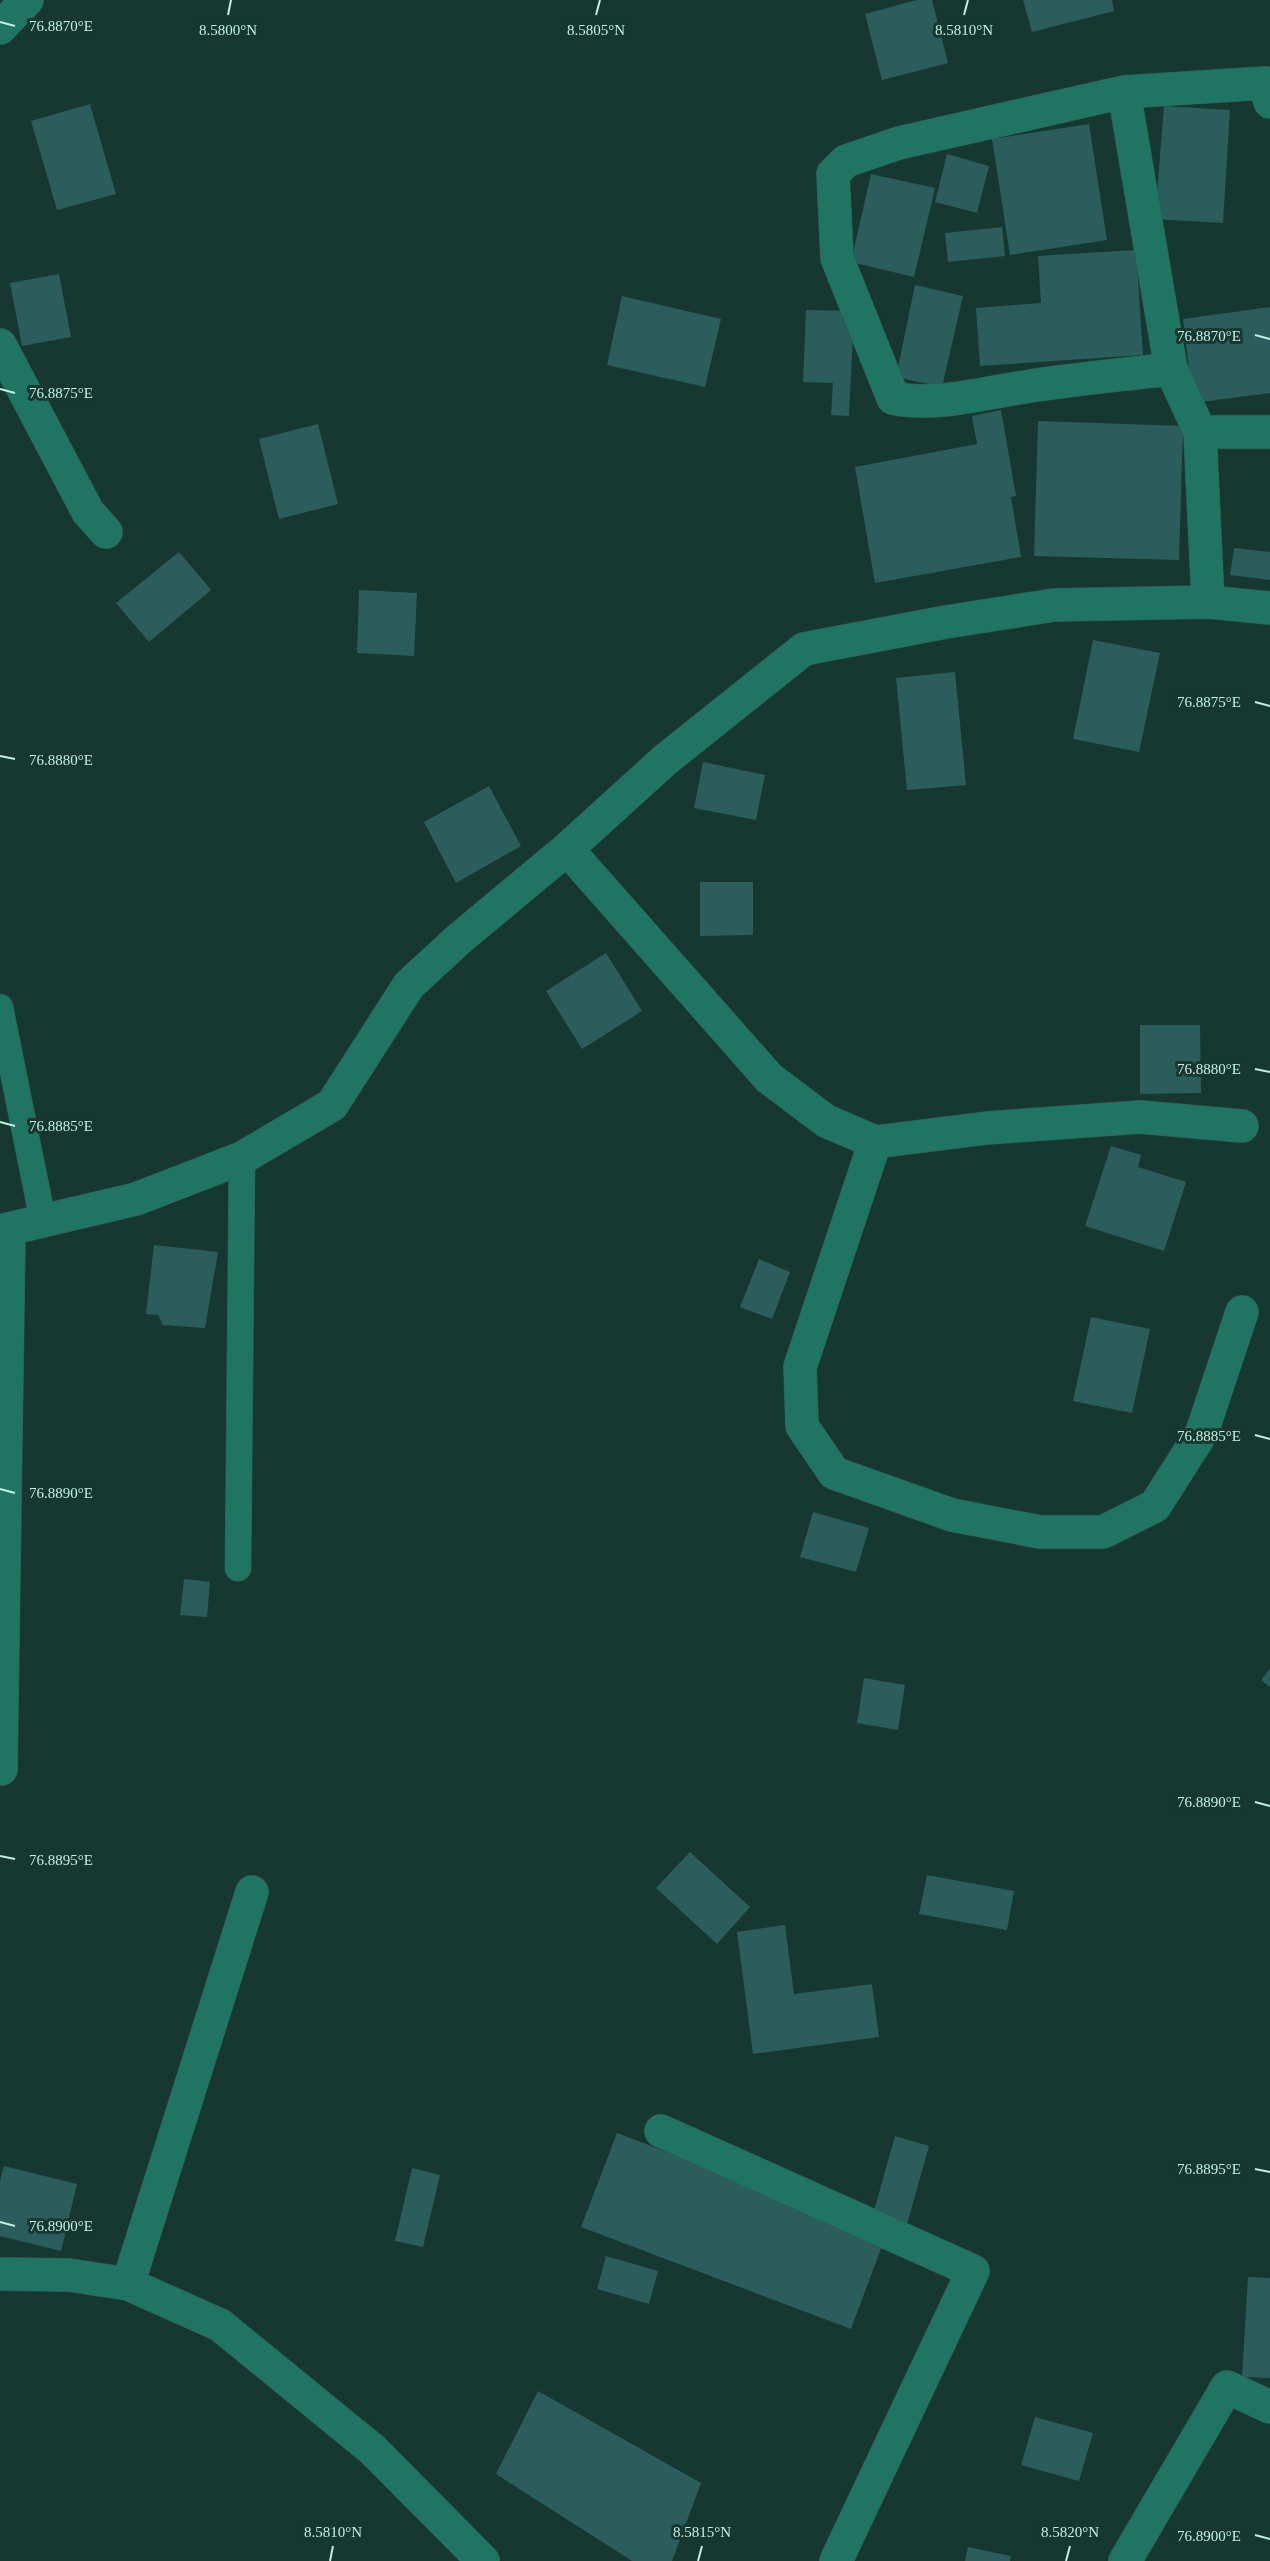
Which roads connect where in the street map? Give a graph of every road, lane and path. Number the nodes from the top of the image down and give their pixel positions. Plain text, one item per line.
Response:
1 (27, 0) edge
2 (0, 27) edge
3 (1268, 89) edge
4 (1124, 92) junction
5 (0, 345) edge
6 (1171, 369) junction
7 (1200, 432) junction
8 (1270, 432) edge
9 (106, 532) dead end
10 (1208, 602) junction
11 (1270, 608) edge
12 (567, 849) junction
13 (0, 1007) edge
14 (1242, 1126) dead end
15 (875, 1142) junction
16 (242, 1158) junction
17 (43, 1221) junction
18 (4, 1230) edge
19 (1242, 1312) dead end
20 (238, 1568) dead end
21 (1, 1769) edge
22 (252, 1892) dead end
23 (661, 2130) dead end
24 (0, 2274) edge
25 (128, 2284) junction
26 (1270, 2407) edge
27 (483, 2561) edge
28 (836, 2561) edge
29 (1125, 2561) edge

1 - 2 street
3 - 4 street
4 - 6 street
4 - 6 street
5 - 9 street
6 - 7 street
7 - 8 street
7 - 10 street
10 - 11 street
10 - 12 street
12 - 15 street
12 - 16 street
13 - 17 lane
14 - 15 street
15 - 19 street
16 - 17 street
16 - 20 lane
17 - 18 street
18 - 21 street
22 - 25 street
23 - 28 street
24 - 25 street
25 - 27 street
26 - 29 street

